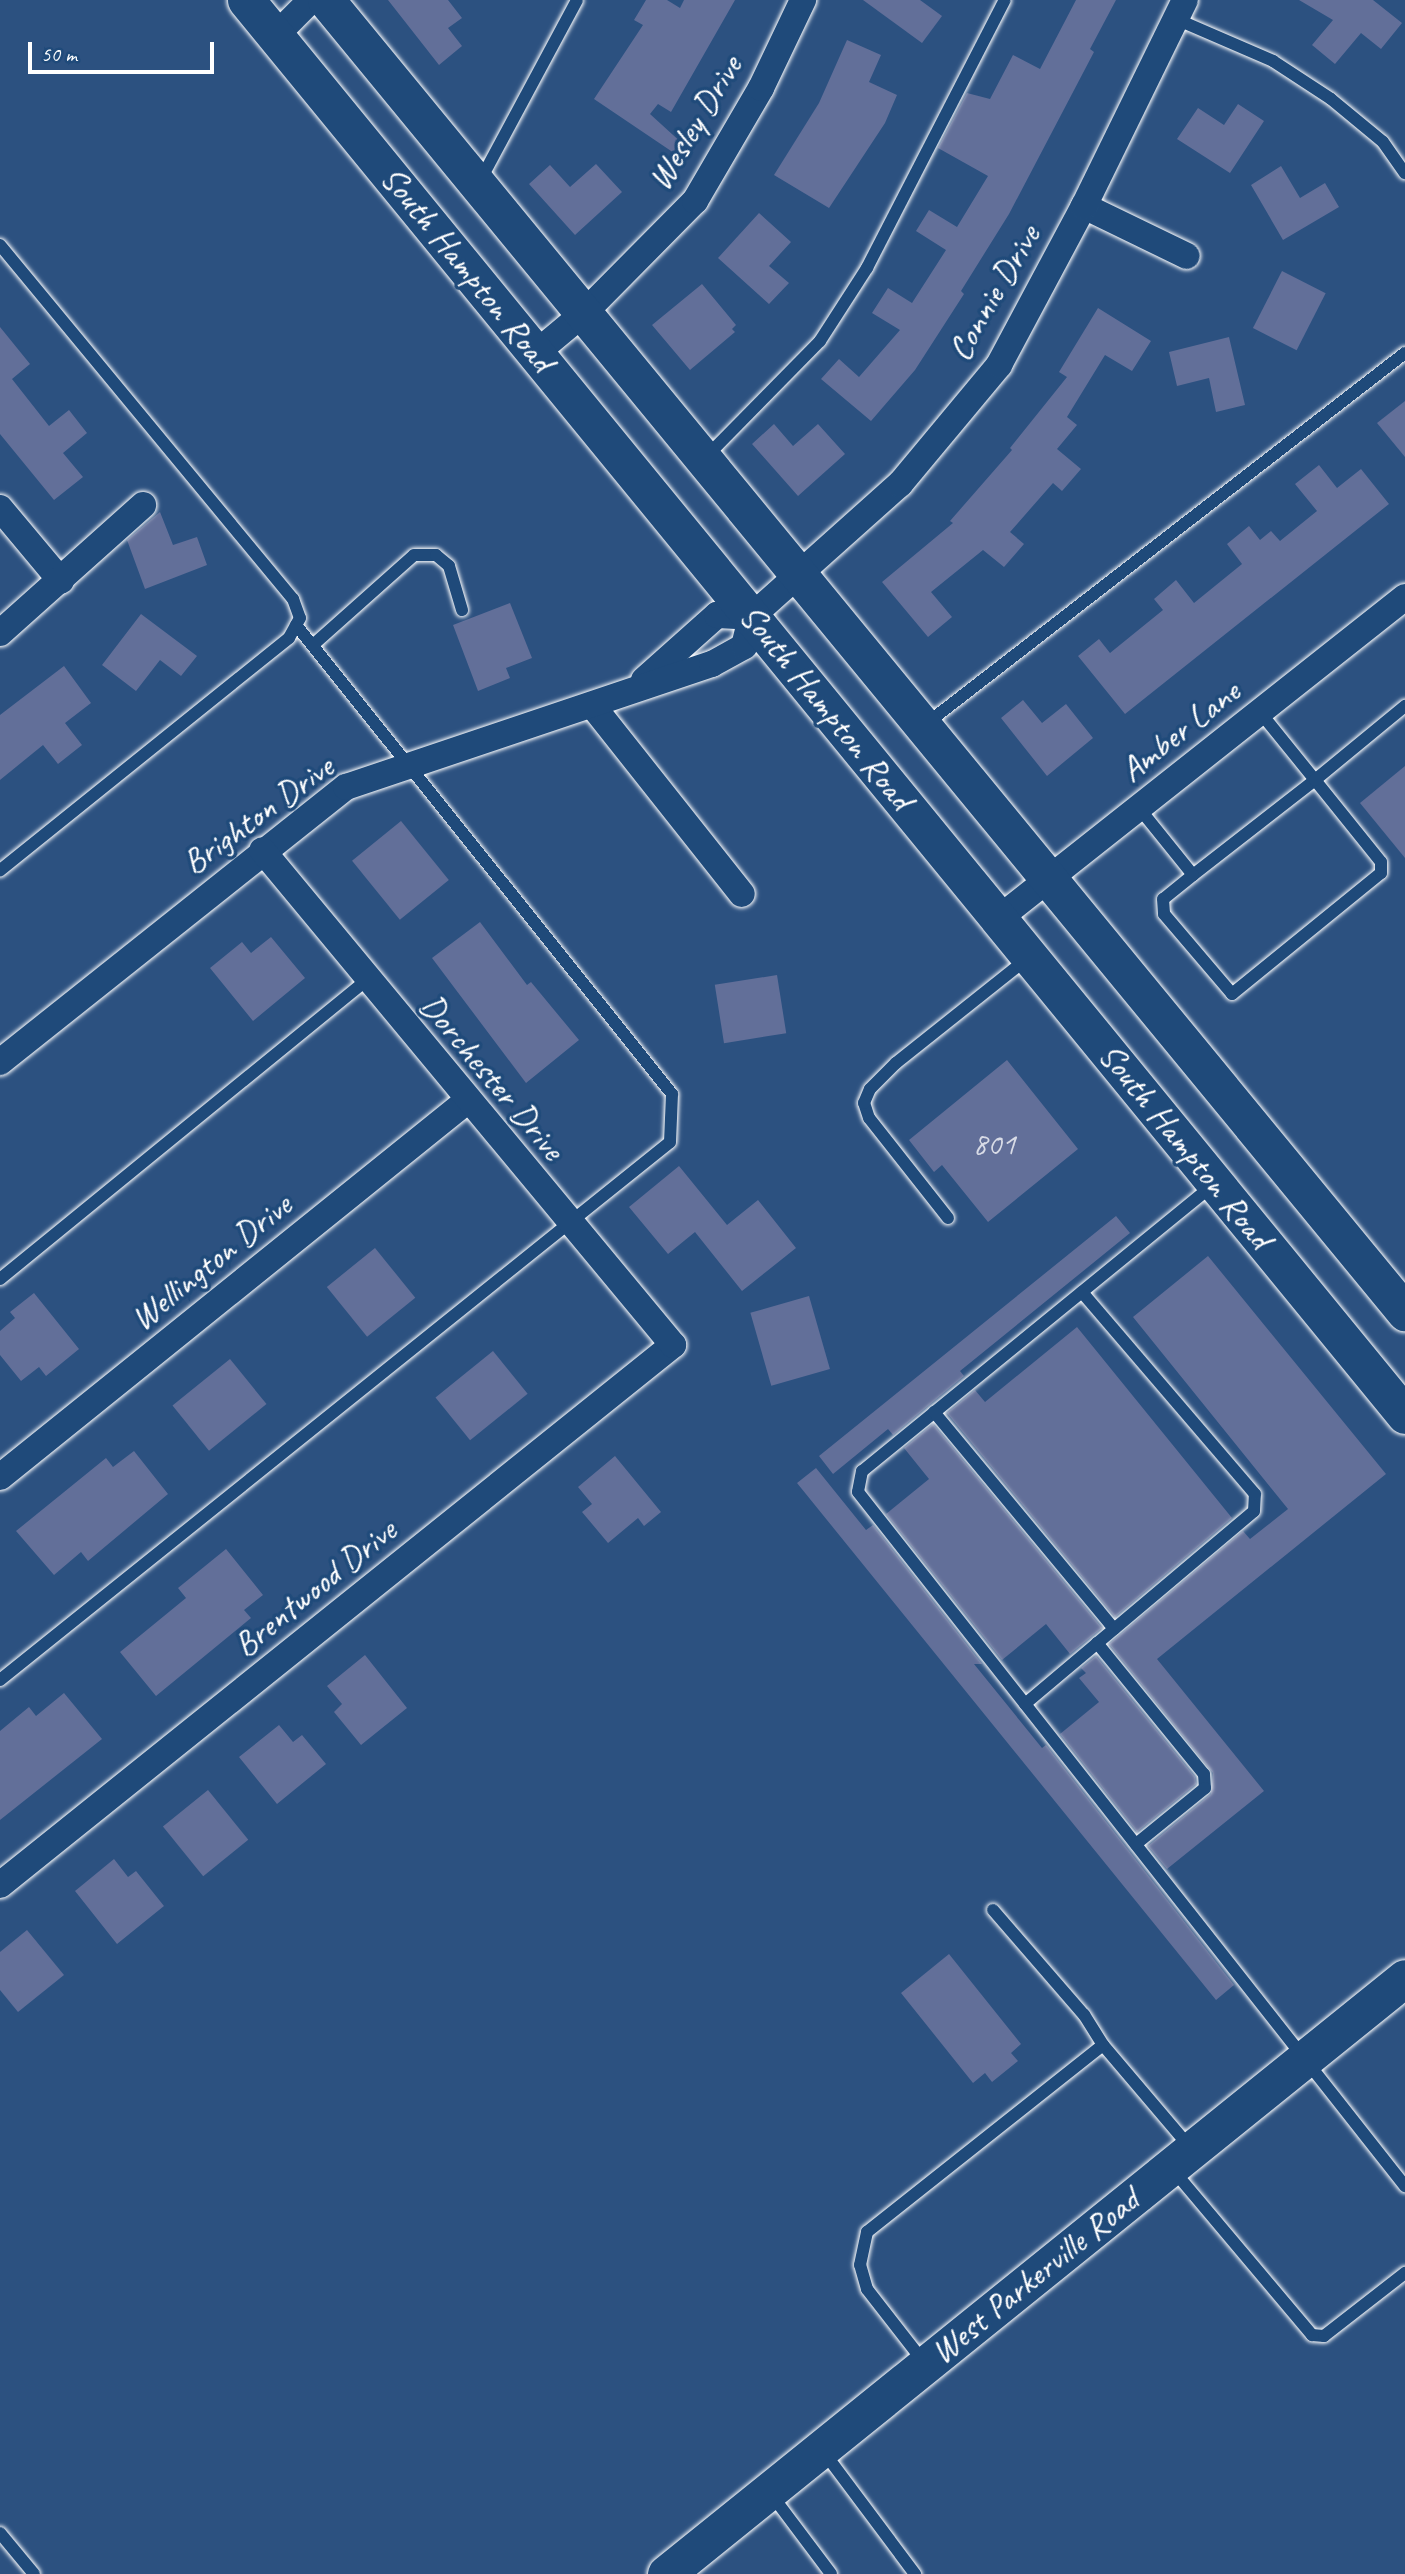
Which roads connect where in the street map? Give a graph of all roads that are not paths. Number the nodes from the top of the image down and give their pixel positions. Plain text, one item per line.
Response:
1 (246, 0) edge
2 (311, 0) edge
3 (326, 0) edge
4 (577, 0) edge
5 (803, 0) edge
6 (1005, 0) edge
7 (1180, 9) edge
8 (275, 36) junction
9 (1405, 173) edge
10 (478, 185) junction
11 (1084, 206) junction
12 (0, 245) edge
13 (1187, 256) dead end
14 (584, 313) junction
15 (536, 353) junction
16 (1405, 353) edge
17 (704, 459) junction
18 (143, 505) dead end
19 (0, 508) edge
20 (800, 576) junction
21 (61, 581) junction
22 (1405, 597) edge
23 (462, 610) dead end
24 (751, 617) junction
25 (296, 625) junction
26 (0, 633) edge
27 (313, 645) junction
28 (637, 686) junction
29 (592, 705) junction
30 (1405, 706) edge
31 (1261, 712) junction
32 (923, 726) junction
33 (407, 766) junction
34 (1315, 780) junction
35 (1139, 808) junction
36 (262, 850) junction
37 (0, 870) edge
38 (1193, 875) junction
39 (1049, 879) junction
40 (742, 894) dead end
41 (999, 919) junction
42 (1030, 957) junction
43 (367, 980) junction
44 (0, 1062) edge
45 (467, 1101) junction
46 (1215, 1183) junction
47 (948, 1218) dead end
48 (568, 1224) junction
49 (0, 1279) edge
50 (1082, 1292) junction
51 (1405, 1312) edge
52 (673, 1345) joint
53 (934, 1412) junction
54 (1405, 1415) edge
55 (0, 1477) edge
56 (1114, 1629) junction
57 (1097, 1643) junction
58 (0, 1680) edge
59 (1025, 1704) junction
60 (1136, 1844) junction
61 (0, 1885) edge
62 (993, 1910) dead end
63 (1405, 1978) edge
64 (1103, 2045) junction
65 (1305, 2059) junction
66 (1182, 2158) junction
67 (1405, 2186) edge
68 (1405, 2273) edge
69 (926, 2365) junction
70 (821, 2449) junction
71 (769, 2491) junction
72 (0, 2533) edge
73 (34, 2574) edge
74 (666, 2574) edge
75 (831, 2574) edge
76 (915, 2574) edge

1 - 8 main road, South Hampton Road
2 - 8 street
3 - 10 main road, South Hampton Road
4 - 10 lane
5 - 14 street, Wesley Drive
6 - 17 lane
7 - 9 lane
7 - 11 street, Connie Drive
8 - 15 main road, South Hampton Road
10 - 14 main road, South Hampton Road
11 - 13 street
11 - 20 street, Connie Drive
12 - 25 lane
14 - 15 street, Wesley Drive
14 - 17 main road, South Hampton Road
15 - 24 main road, South Hampton Road
16 - 32 lane
17 - 20 main road, South Hampton Road
18 - 21 street
19 - 21 street
20 - 24 street, Connie Drive
20 - 32 main road, South Hampton Road
21 - 26 street
22 - 31 street, Amber Lane
23 - 27 lane
24 - 28 street, Brighton Drive
24 - 28 street, Brighton Drive
24 - 41 main road, South Hampton Road
25 - 27 lane
25 - 37 lane
27 - 33 lane
28 - 29 street, Brighton Drive
29 - 33 street, Brighton Drive
29 - 40 street
30 - 34 lane
31 - 34 lane
31 - 35 street, Amber Lane
32 - 39 main road, South Hampton Road
33 - 36 street, Brighton Drive
33 - 48 lane
34 - 38 lane
34 - 38 lane
35 - 38 lane
35 - 39 street, Amber Lane
36 - 43 street, Dorchester Drive
36 - 44 street, Brighton Drive
39 - 41 street, Amber Lane
39 - 51 main road, South Hampton Road
41 - 42 main road, South Hampton Road
42 - 46 main road, South Hampton Road
42 - 47 lane
43 - 45 street, Dorchester Drive
43 - 49 lane
45 - 48 street, Dorchester Drive
45 - 55 street, Wellington Drive
46 - 50 lane
46 - 54 main road, South Hampton Road
48 - 52 street, Dorchester Drive
48 - 58 lane
50 - 53 lane
50 - 56 lane
52 - 61 street, Brentwood Drive
53 - 56 lane
53 - 59 lane
56 - 57 lane
57 - 59 lane
57 - 60 lane
59 - 60 lane
60 - 65 lane
62 - 64 lane
63 - 65 main road, West Parkerville Road
64 - 66 lane
64 - 69 lane
65 - 66 main road, West Parkerville Road
65 - 67 lane
66 - 68 lane
66 - 69 main road, West Parkerville Road
69 - 70 main road, West Parkerville Road
70 - 71 main road, West Parkerville Road
70 - 76 lane
71 - 74 main road, West Parkerville Road
71 - 75 lane
72 - 73 lane

